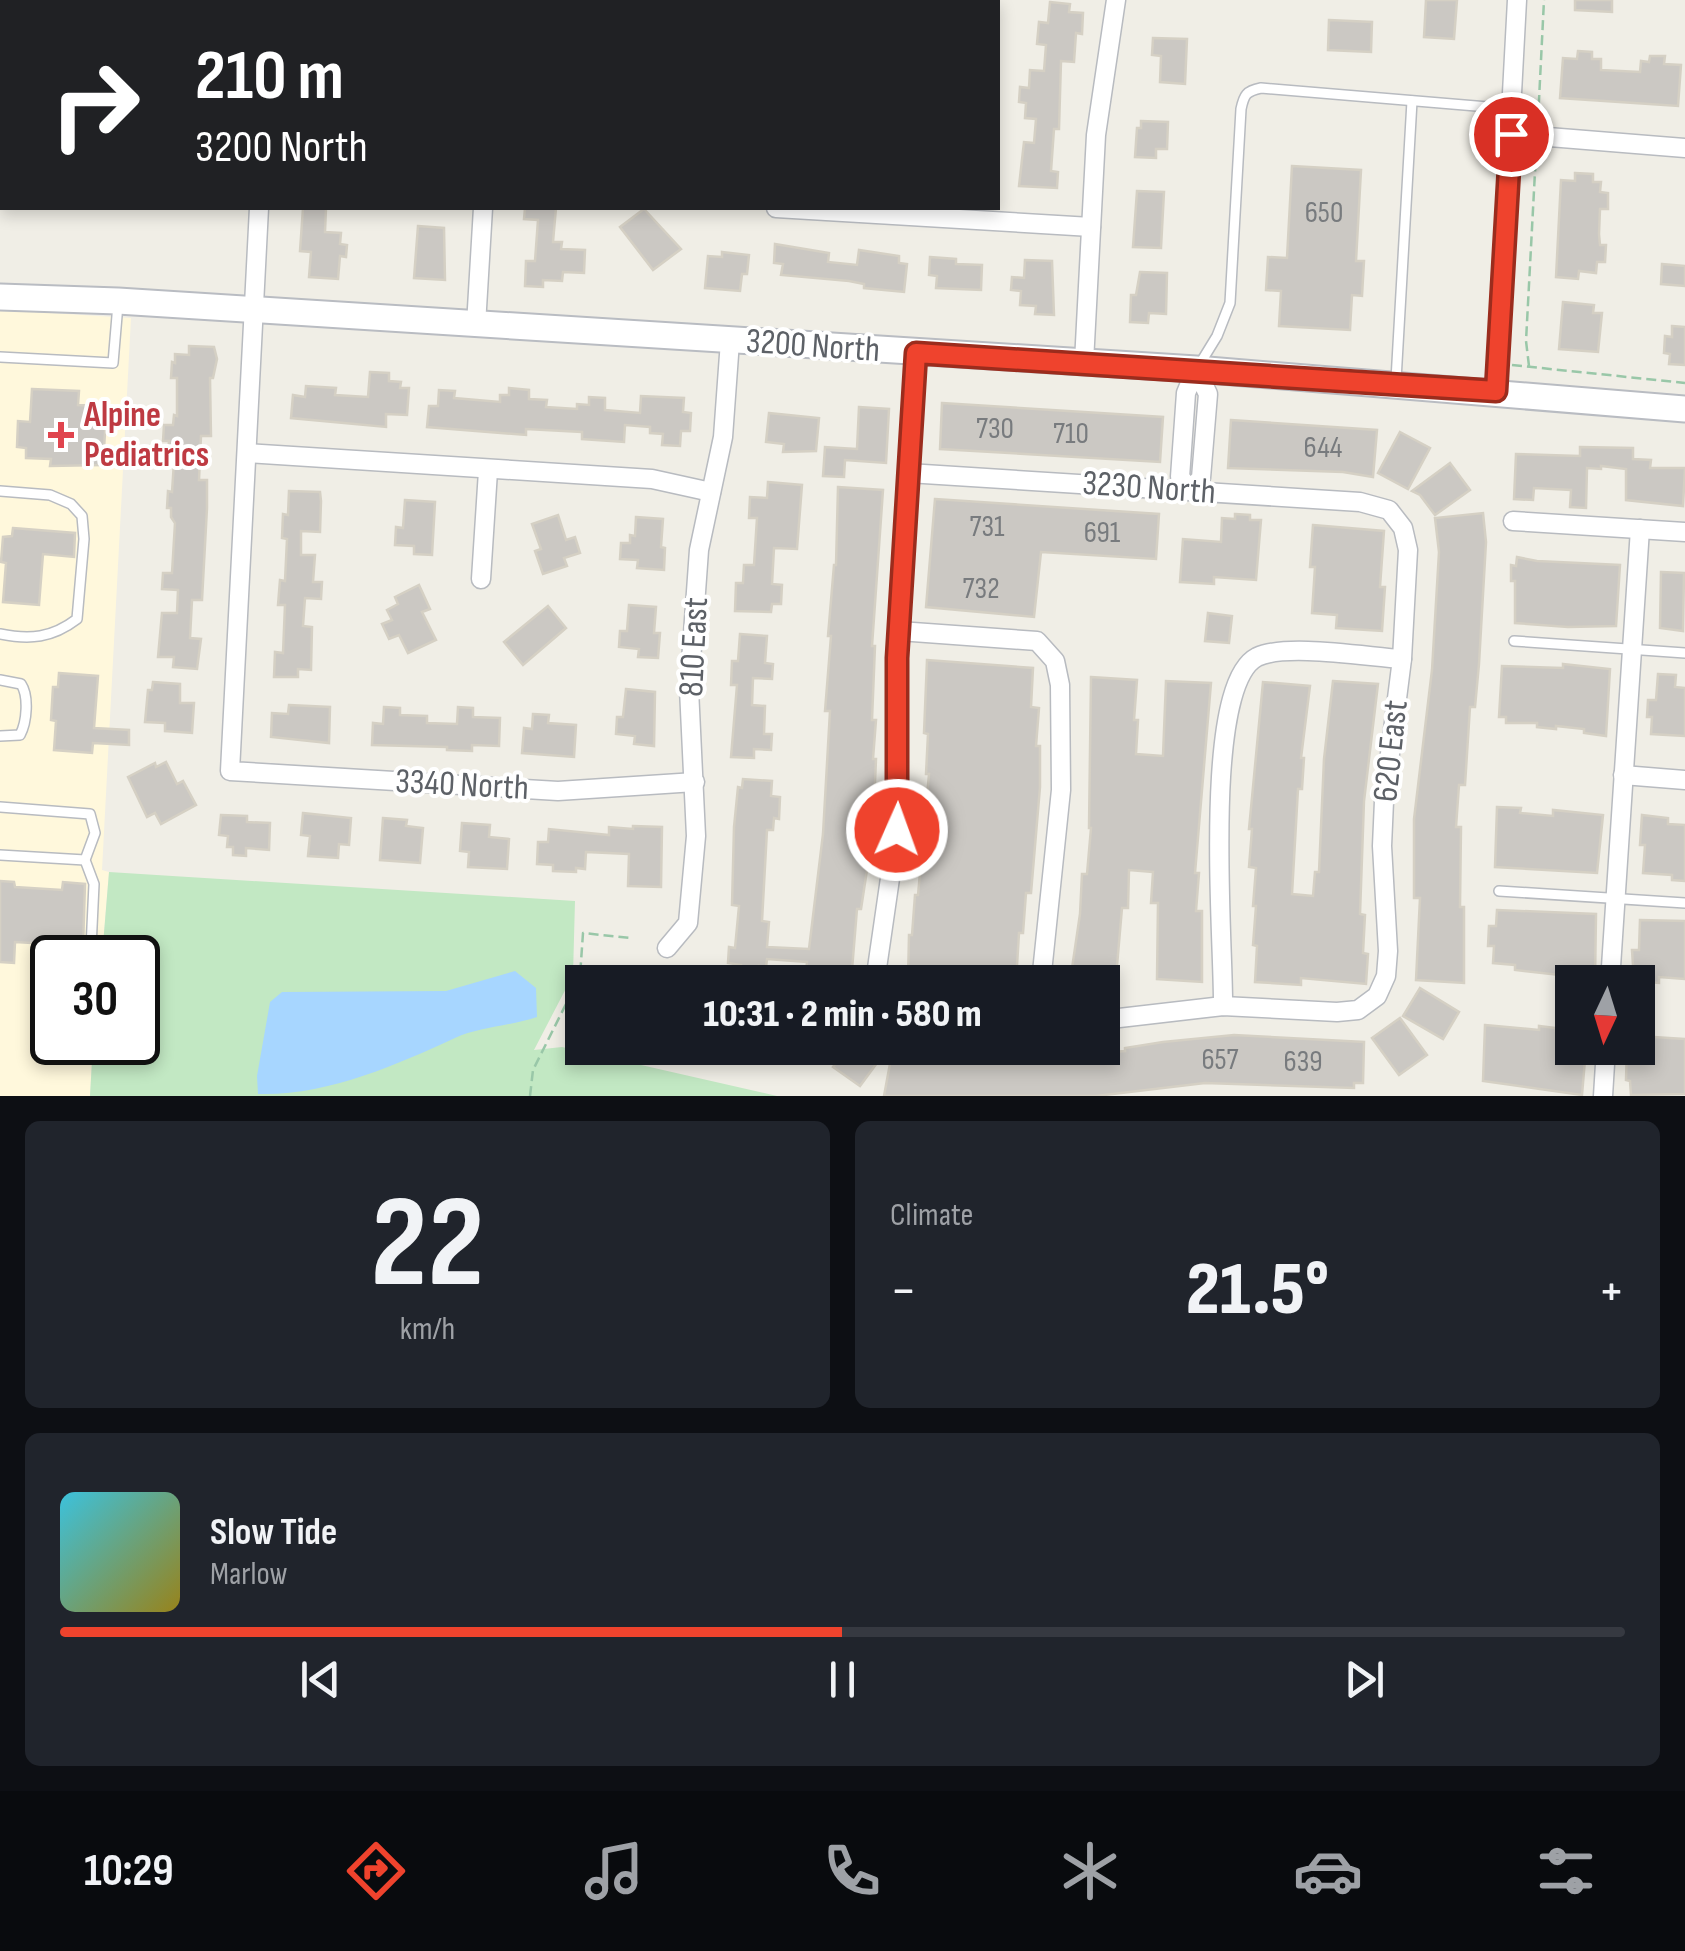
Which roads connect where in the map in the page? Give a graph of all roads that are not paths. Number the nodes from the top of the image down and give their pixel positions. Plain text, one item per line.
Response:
1 (1116, 0) edge
2 (1517, 0) edge
3 (1412, 100) junction
4 (1512, 109) junction
5 (1511, 134) junction
6 (1685, 148) edge
7 (259, 210) edge
8 (483, 210) edge
9 (809, 210) edge
10 (1091, 227) junction
11 (0, 297) edge
12 (118, 302) junction
13 (254, 310) junction
14 (476, 325) junction
15 (730, 341) junction
16 (916, 353) junction
17 (0, 357) edge
18 (1084, 362) junction
19 (1196, 369) junction
20 (1396, 383) junction
21 (1496, 391) junction
22 (1685, 409) edge
23 (247, 453) junction
24 (488, 471) junction
25 (908, 473) junction
26 (0, 490) edge
27 (1190, 490) junction
28 (710, 492) junction
29 (1388, 510) joint
30 (1513, 521) dead end
31 (1640, 529) junction
32 (1685, 532) edge
33 (481, 579) dead end
34 (898, 630) junction
35 (0, 634) edge
36 (1514, 641) dead end
37 (1632, 649) junction
38 (1685, 652) edge
39 (1402, 659) junction
40 (0, 680) edge
41 (0, 736) edge
42 (1623, 775) junction
43 (1685, 780) edge
44 (694, 782) junction
45 (0, 808) edge
46 (0, 856) edge
47 (85, 860) junction
48 (1498, 891) dead end
49 (1616, 898) junction
50 (1685, 903) edge
51 (92, 935) edge
52 (667, 948) dead end
53 (877, 965) edge
54 (1043, 965) edge
55 (1611, 965) edge
56 (1224, 1006) junction
57 (1120, 1018) edge
58 (1605, 1065) edge
59 (1603, 1096) edge

1 - 10 street
2 - 4 street
3 - 4 lane
3 - 19 lane
3 - 20 lane
4 - 5 street
5 - 6 street
5 - 21 street
7 - 13 street
8 - 14 street
9 - 10 street
10 - 18 street
11 - 12 street, 3200 North
12 - 13 street, 3200 North
12 - 17 lane
13 - 14 street, 3200 North
13 - 23 street
14 - 15 street, 3200 North
15 - 16 street, 3200 North
15 - 28 street, 810 East
16 - 18 street, 3200 North
16 - 25 street
18 - 19 street, 3200 North
19 - 20 street, 3200 North
19 - 27 street
20 - 21 street, 3200 North
21 - 22 street, 3200 North
23 - 24 street
23 - 44 street, 3340 North
24 - 28 street
24 - 33 street
25 - 27 street, 3230 North
25 - 34 street
26 - 35 lane
27 - 29 street, 3230 North
28 - 44 street, 810 East
29 - 39 street, 620 East
30 - 31 street
31 - 32 street
31 - 37 street
34 - 53 street
34 - 54 street
36 - 37 lane
37 - 38 lane
37 - 42 street
39 - 56 street, 620 East
39 - 56 street
40 - 41 lane
42 - 43 street
42 - 49 street
44 - 52 street, 810 East
45 - 47 lane
46 - 47 lane
47 - 51 lane
48 - 49 lane
49 - 50 lane
49 - 55 street
56 - 57 street
58 - 59 street

